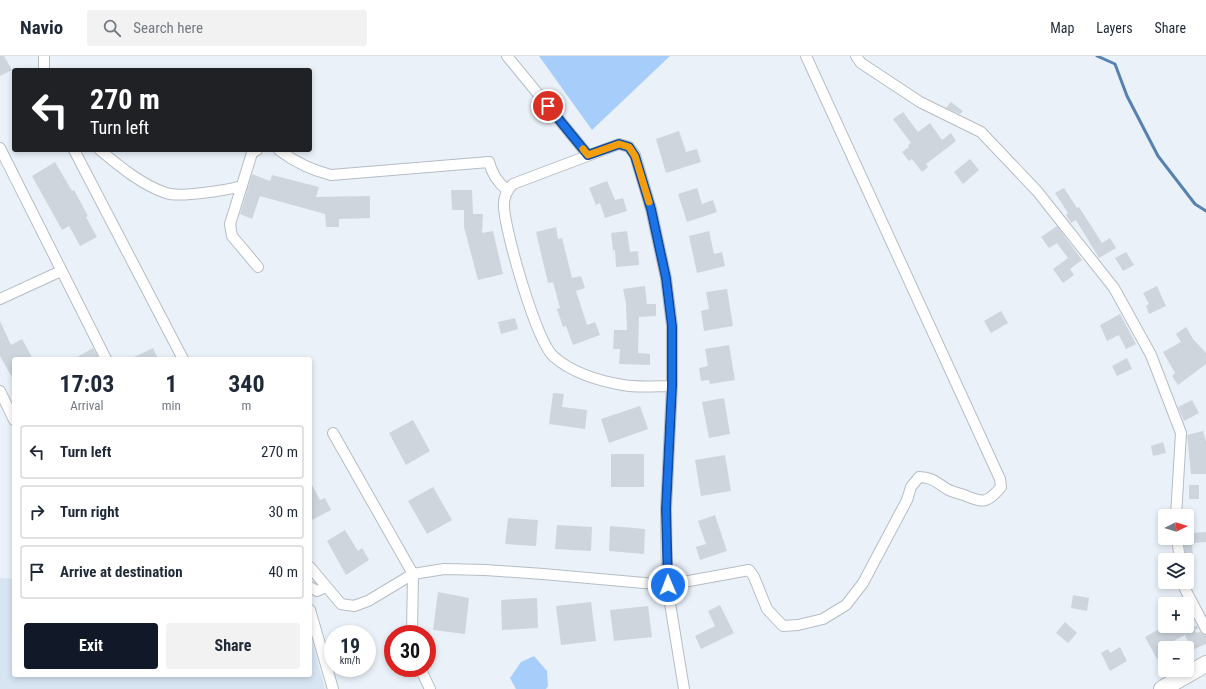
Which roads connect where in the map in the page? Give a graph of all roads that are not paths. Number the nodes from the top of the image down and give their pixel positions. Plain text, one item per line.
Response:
1 (44, 56) edge
2 (507, 56) edge
3 (806, 56) edge
4 (856, 56) edge
5 (44, 68) edge
6 (0, 148) edge
7 (75, 152) edge
8 (103, 152) edge
9 (254, 152) edge
10 (282, 152) edge
11 (588, 155) junction
12 (242, 186) junction
13 (507, 190) junction
14 (258, 267) dead end
15 (61, 271) junction
16 (0, 299) edge
17 (105, 357) edge
18 (182, 357) edge
19 (672, 386) junction
20 (0, 391) edge
21 (12, 416) edge
22 (333, 433) dead end
23 (1176, 509) edge
24 (312, 570) edge
25 (413, 574) junction
26 (668, 585) junction
27 (326, 587) junction
28 (312, 588) edge
29 (1185, 589) edge
30 (312, 617) edge
31 (412, 625) edge
32 (1206, 629) edge
33 (1206, 664) edge
34 (424, 677) edge
35 (333, 689) edge
36 (430, 689) edge
37 (684, 689) edge
38 (1162, 689) edge

1 - 5 street
2 - 11 street
3 - 26 street
4 - 23 street
6 - 15 street
7 - 18 street
8 - 12 street
9 - 12 street
10 - 13 street
11 - 13 street
11 - 19 street
12 - 14 street
13 - 19 street
15 - 16 street
15 - 17 street
19 - 26 street
20 - 21 street
22 - 25 street
24 - 27 street
25 - 26 street
25 - 27 street
25 - 31 street
26 - 37 street
27 - 28 street
29 - 32 street
30 - 35 street
33 - 38 main road
34 - 36 street

